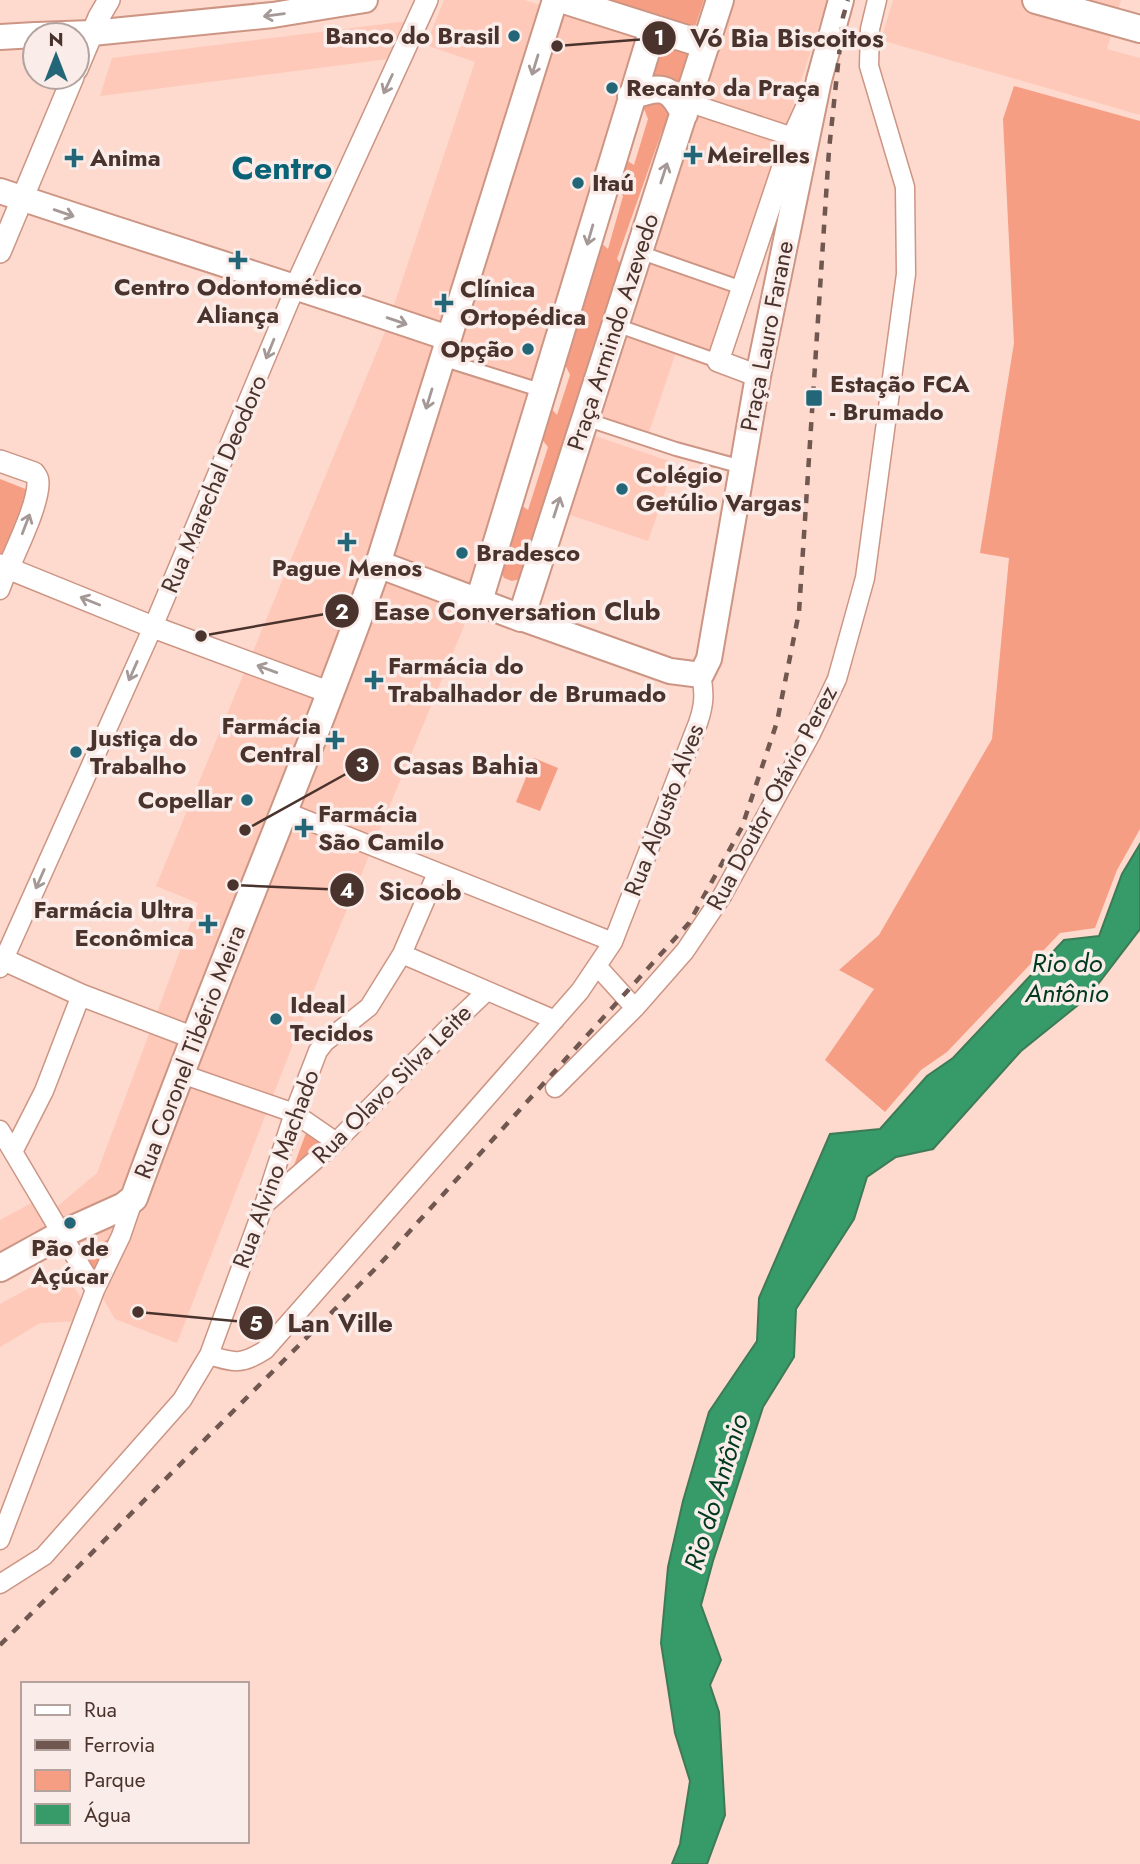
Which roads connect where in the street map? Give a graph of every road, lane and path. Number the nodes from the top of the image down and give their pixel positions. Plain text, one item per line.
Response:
1 (109, 0) edge
2 (365, 0) edge
3 (427, 0) edge
4 (555, 0) edge
5 (564, 0) edge
6 (720, 0) edge
7 (841, 0) edge
8 (877, 0) edge
9 (1036, 0) edge
10 (653, 29) junction
11 (1140, 29) edge
12 (92, 33) joint
13 (21, 36) edge
14 (0, 37) edge
15 (706, 45) junction
16 (819, 80) junction
17 (66, 91) edge
18 (631, 96) junction
19 (685, 108) junction
20 (793, 137) junction
21 (10, 194) edge
22 (0, 252) edge
23 (639, 252) junction
24 (296, 286) junction
25 (743, 288) junction
26 (616, 325) junction
27 (445, 349) junction
28 (718, 361) junction
29 (758, 376) junction
30 (544, 391) junction
31 (585, 419) junction
32 (0, 461) edge
33 (742, 467) junction
34 (378, 564) junction
35 (4, 567) edge
36 (0, 590) edge
37 (479, 601) junction
38 (521, 618) junction
39 (153, 627) junction
40 (701, 675) junction
41 (331, 693) junction
42 (284, 811) junction
43 (437, 873) junction
44 (612, 942) junction
45 (402, 954) junction
46 (1, 962) edge
47 (597, 966) junction
48 (487, 991) junction
49 (81, 995) junction
50 (635, 1008) junction
51 (555, 1020) junction
52 (194, 1038) junction
53 (179, 1073) junction
54 (555, 1088) dead end
55 (294, 1113) junction
56 (1, 1133) edge
57 (336, 1142) junction
58 (13, 1152) junction
59 (134, 1198) junction
60 (264, 1205) junction
61 (62, 1234) junction
62 (0, 1268) edge
63 (96, 1290) junction
64 (209, 1354) junction
65 (0, 1540) edge
66 (0, 1584) edge

1 - 12 street
2 -> 12 main road
3 -> 24 street, Rua Marechal Deodoro
4 -> 27 main road
5 - 10 main road
6 - 15 main road, Praça Armindo Azevedo
7 - 16 main road, Praça Lauro Farane
8 - 50 street, Rua Doutor Otávio Perez
9 - 11 main road
10 - 15 main road
10 - 18 main road, Praça Armindo Azevedo
13 - 14 main road
15 - 19 main road, Praça Armindo Azevedo
16 - 20 street, Praça Lauro Farane
16 - 29 main road, Praça Lauro Farane
17 - 21 street
18 - 19 main road
18 -> 30 main road, Praça Armindo Azevedo
19 - 20 street
23 -> 19 main road, Praça Armindo Azevedo
20 - 25 street, Praça Lauro Farane
21 - 22 street
21 -> 24 main road
23 - 25 street
23 - 26 main road, Praça Armindo Azevedo
24 -> 27 main road
24 -> 39 street, Rua Marechal Deodoro
25 - 28 street, Praça Lauro Farane
26 - 28 street
26 - 31 main road, Praça Armindo Azevedo
27 - 30 street
27 -> 34 main road
28 - 29 street
29 - 33 main road, Praça Lauro Farane
30 - 37 main road, Praça Armindo Azevedo
31 - 33 street
38 -> 31 main road, Praça Armindo Azevedo
35 -> 32 street
33 - 40 main road, Praça Lauro Farane
34 - 37 main road
34 - 41 main road, Rua Coronel Tibério Meira
35 - 36 street
39 -> 35 street
37 - 38 main road
38 - 40 main road
41 -> 39 street
39 -> 46 street, Rua Marechal Deodoro
40 - 44 street, Rua Algusto Alves
41 - 42 main road, Rua Coronel Tibério Meira
42 - 43 street
42 - 52 main road, Rua Coronel Tibério Meira
43 - 44 street
43 - 45 street, Rua Alvino Machado
44 - 47 street
45 - 48 street
45 - 55 street, Rua Alvino Machado
46 - 49 street
47 - 50 street
47 - 51 street
48 - 51 street
48 - 57 street, Rua Olavo Silva Leite
49 - 52 street
49 - 58 street
50 - 54 street, Rua Doutor Otávio Perez
51 - 64 street
52 - 53 main road, Rua Coronel Tibério Meira
53 - 55 street
53 - 59 main road, Rua Coronel Tibério Meira
55 - 57 street
55 - 60 street, Rua Alvino Machado
56 - 58 street
57 - 60 street, Rua Olavo Silva Leite
58 - 61 street
59 - 61 main road
59 - 63 street, Rua Coronel Tibério Meira
60 - 64 street, Rua Alvino Machado
61 - 62 main road
61 - 63 street
63 - 65 street, Rua Coronel Tibério Meira
64 - 66 street, Rua Alvino Machado

